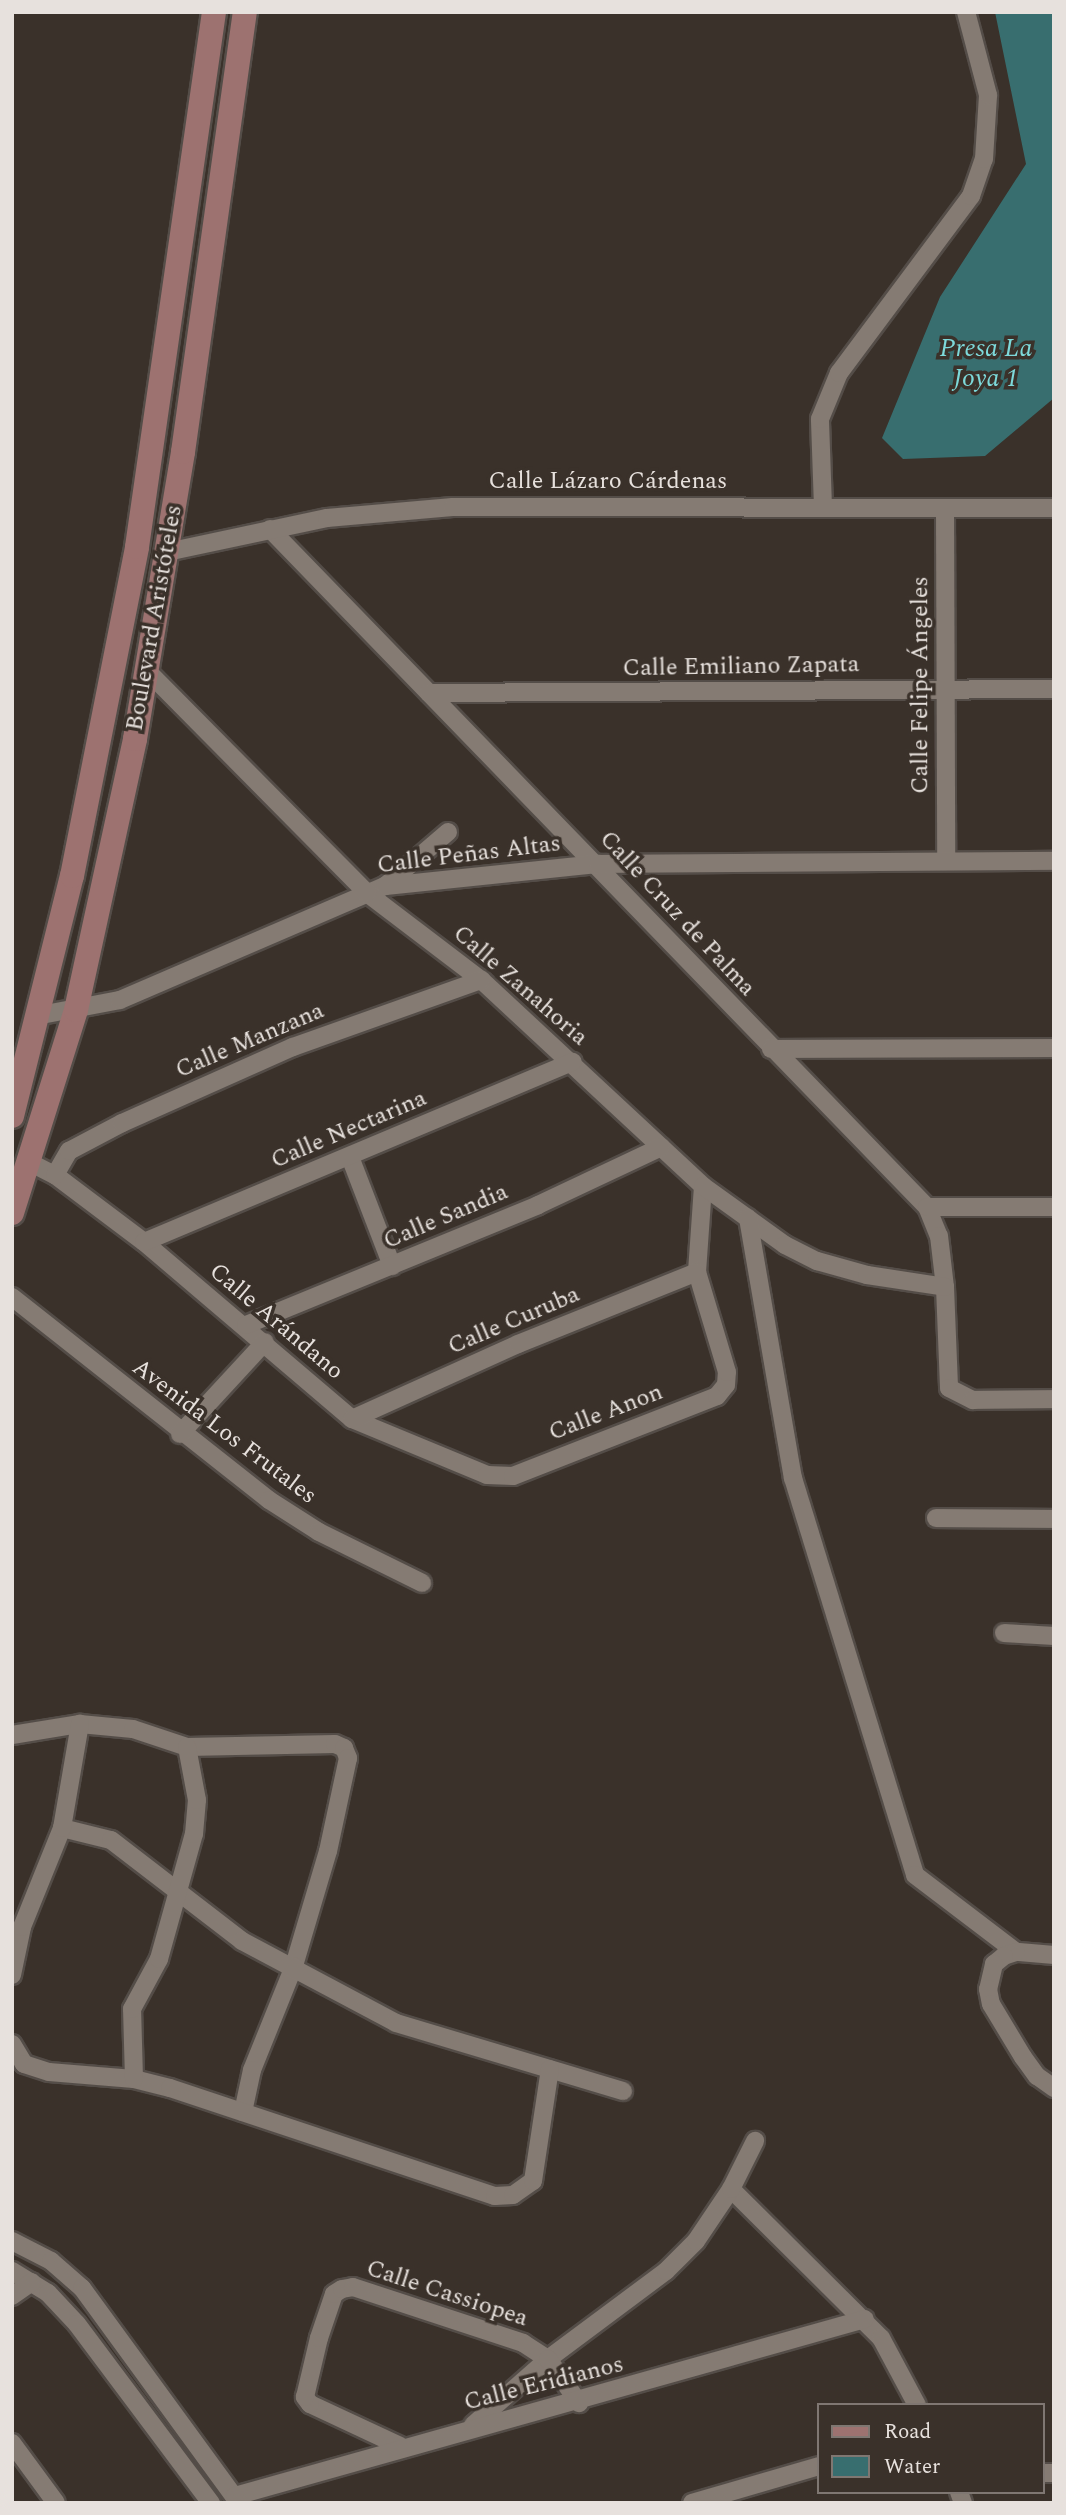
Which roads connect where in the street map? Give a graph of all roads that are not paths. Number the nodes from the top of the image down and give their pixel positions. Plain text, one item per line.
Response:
1 (214, 12) edge
2 (245, 12) edge
3 (966, 12) edge
4 (823, 507) junction
5 (945, 508) junction
6 (1054, 508) edge
7 (270, 529) junction
8 (167, 552) junction
9 (148, 672) junction
10 (1054, 688) edge
11 (945, 689) junction
12 (429, 693) junction
13 (448, 832) dead end
14 (946, 861) junction
15 (1054, 861) edge
16 (598, 864) junction
17 (385, 886) junction
18 (367, 892) junction
19 (481, 980) junction
20 (76, 1010) junction
21 (41, 1015) junction
22 (1054, 1048) edge
23 (771, 1049) junction
24 (573, 1062) junction
25 (12, 1116) edge
26 (661, 1147) junction
27 (350, 1157) junction
28 (29, 1162) junction
29 (55, 1175) junction
30 (703, 1186) junction
31 (927, 1207) junction
32 (1054, 1207) edge
33 (12, 1213) edge
34 (748, 1218) junction
35 (144, 1242) junction
36 (392, 1266) junction
37 (698, 1272) junction
38 (945, 1287) junction
39 (12, 1297) edge
40 (246, 1325) junction
41 (265, 1342) junction
42 (1054, 1399) edge
43 (352, 1419) junction
44 (180, 1434) junction
45 (513, 1476) joint
46 (936, 1518) dead end
47 (1054, 1518) edge
48 (422, 1583) dead end
49 (1004, 1633) dead end
50 (1054, 1636) edge
51 (80, 1724) junction
52 (12, 1735) edge
53 (187, 1747) junction
54 (62, 1828) junction
55 (179, 1893) junction
56 (1016, 1952) junction
57 (1054, 1955) edge
58 (294, 1966) junction
59 (12, 1975) edge
60 (12, 2044) edge
61 (550, 2069) junction
62 (134, 2079) junction
63 (1054, 2088) edge
64 (623, 2091) dead end
65 (243, 2112) junction
66 (755, 2141) dead end
67 (731, 2189) junction
68 (12, 2241) edge
69 (12, 2271) edge
70 (32, 2283) junction
71 (12, 2296) edge
72 (100, 2309) junction
73 (865, 2319) junction
74 (77, 2324) junction
75 (548, 2359) junction
76 (579, 2403) junction
77 (916, 2403) edge
78 (470, 2427) junction
79 (12, 2443) edge
80 (400, 2446) junction
81 (818, 2466) edge
82 (237, 2499) edge
83 (56, 2503) edge
84 (211, 2503) edge
85 (692, 2503) edge

1 - 21 street, Boulevard Aristóteles
2 - 8 street, Boulevard Aristóteles
3 - 4 street
4 - 5 street, Calle Lázaro Cárdenas
4 - 7 street, Calle Lázaro Cárdenas
5 - 6 street, Calle Lázaro Cárdenas
5 - 11 street, Calle Felipe Ángeles
7 - 8 street, Calle Lázaro Cárdenas
7 - 12 street, Calle Cruz de Palma
8 - 9 street, Boulevard Aristóteles
9 - 18 street, Calle Zanahoria
9 - 20 street, Boulevard Aristóteles
10 - 11 street, Calle Emiliano Zapata
11 - 12 street, Calle Emiliano Zapata
11 - 14 street, Calle Felipe Ángeles
12 - 16 street, Calle Cruz de Palma
13 - 17 street
14 - 15 street, Calle Peñas Altas
14 - 16 street, Calle Peñas Altas
16 - 17 street, Calle Peñas Altas
16 - 23 street, Calle Cruz de Palma
17 - 18 street, Calle Peñas Altas
18 - 19 street, Calle Zanahoria
18 - 20 street, Calle Peñas Altas
19 - 24 street, Calle Zanahoria
19 - 29 street, Calle Manzana
20 - 21 street, Calle Peñas Altas
20 - 28 street, Boulevard Aristóteles
21 - 25 street, Boulevard Aristóteles
22 - 23 street
23 - 31 street, Calle Cruz de Palma
24 - 26 street, Calle Zanahoria
24 - 27 street, Calle Nectarina
26 - 30 street, Calle Zanahoria
26 - 36 street, Calle Sandia
27 - 35 street, Calle Nectarina
27 - 36 street
28 - 29 street, Calle Arándano
28 - 33 street, Boulevard Aristóteles
29 - 35 street, Calle Arándano
30 - 34 street, Calle Zanahoria
30 - 37 street
31 - 32 street
31 - 38 street, Calle Cruz de Palma
34 - 38 street, Calle Zanahoria
34 - 56 street
35 - 40 street, Calle Arándano
36 - 40 street, Calle Sandia
37 - 43 street, Calle Curuba
37 - 45 street, Calle Anon
38 - 42 street, Calle Cruz de Palma
39 - 44 street, Avenida Los Frutales
40 - 41 street, Calle Arándano
41 - 43 street, Calle Arándano
41 - 44 street
43 - 45 street, Calle Arándano
44 - 48 street, Avenida Los Frutales
46 - 47 street
49 - 50 street
51 - 52 street
51 - 53 street
51 - 54 street
53 - 55 street
53 - 58 street
54 - 55 street
54 - 59 street
55 - 58 street
55 - 62 street
56 - 57 street
56 - 63 street
58 - 61 street
58 - 65 street
60 - 62 street
61 - 64 street
61 - 65 street
62 - 65 street
66 - 67 street, Calle Cassiopea
67 - 73 street
67 - 75 street, Calle Cassiopea
68 - 72 street
69 - 70 street
70 - 71 street
70 - 74 street
72 - 74 street
72 - 82 street
73 - 76 street, Calle Eridianos
73 - 77 street
74 - 84 street
75 - 76 street, Calle Cassiopea
75 - 78 street, Calle Cassiopea
75 - 80 street, Calle Cassiopea
76 - 78 street, Calle Eridianos
78 - 80 street, Calle Eridianos
79 - 83 street
80 - 82 street, Calle Eridianos
81 - 85 street

